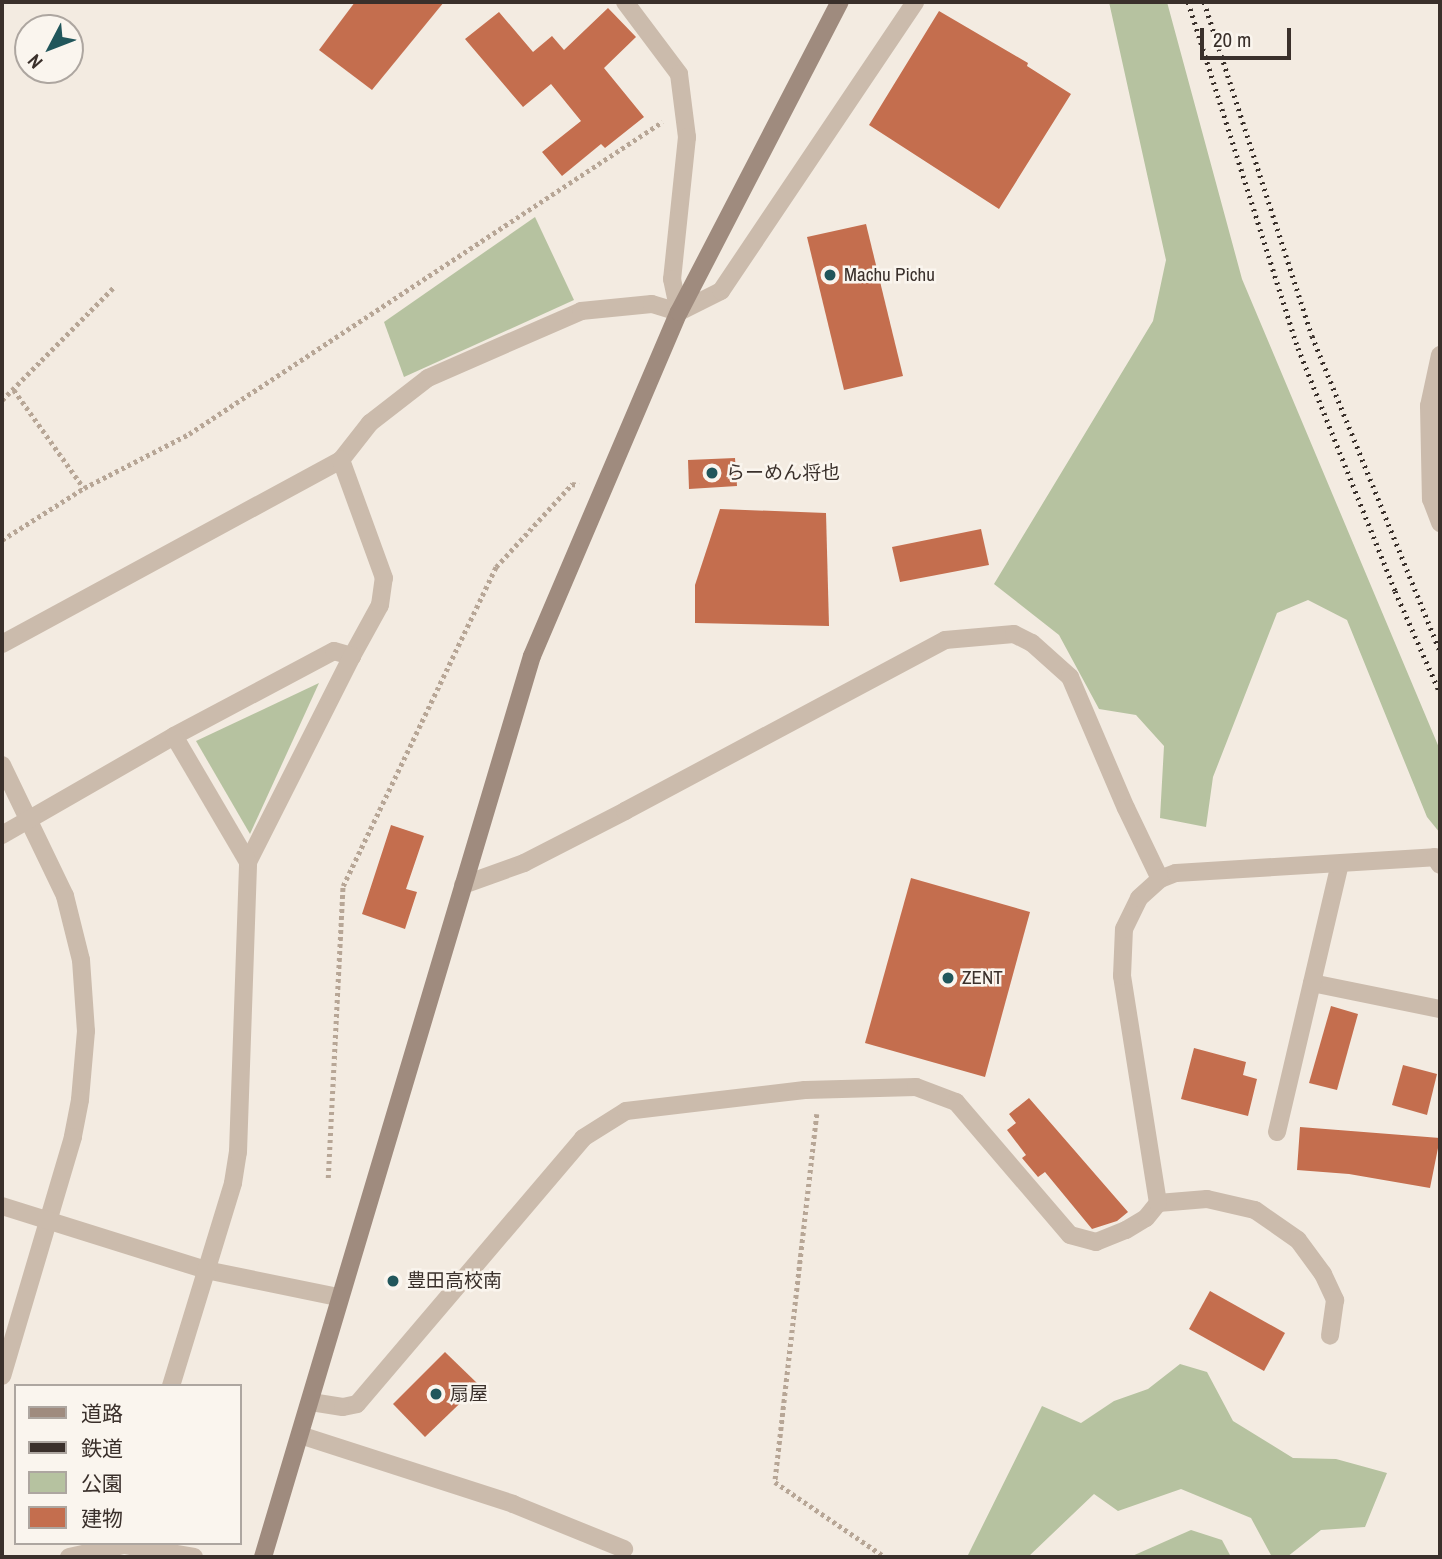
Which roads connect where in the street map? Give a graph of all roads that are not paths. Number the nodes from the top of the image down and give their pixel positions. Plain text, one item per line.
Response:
1 (625, 2) edge
2 (840, 2) edge
3 (915, 2) edge
4 (680, 312) junction
5 (1440, 355) edge
6 (341, 460) junction
7 (1440, 523) edge
8 (2, 644) edge
9 (352, 656) junction
10 (174, 736) junction
11 (2, 765) edge
12 (30, 820) junction
13 (2, 835) edge
14 (248, 862) junction
15 (1340, 864) junction
16 (1440, 865) edge
17 (1160, 879) junction
18 (463, 885) junction
19 (1312, 983) junction
20 (1440, 1009) edge
21 (1277, 1132) dead end
22 (1158, 1203) junction
23 (2, 1206) edge
24 (49, 1221) junction
25 (205, 1270) junction
26 (338, 1297) junction
27 (1330, 1336) dead end
28 (2, 1376) edge
29 (172, 1384) edge
30 (311, 1402) junction
31 (300, 1435) junction
32 (120, 1545) edge
33 (129, 1545) edge
34 (624, 1549) dead end
35 (69, 1557) edge
36 (194, 1557) edge
37 (263, 1557) edge

1 - 4 street
2 - 4 street
3 - 4 street
4 - 6 street
4 - 18 street
5 - 7 street
6 - 8 street
6 - 9 street
9 - 10 street
9 - 14 street
10 - 12 street
10 - 14 street
11 - 12 street
12 - 13 street
12 - 24 street
14 - 25 street
15 - 16 street
15 - 17 street
15 - 19 street
17 - 18 street
17 - 22 street
18 - 26 street
19 - 20 street
19 - 21 street
22 - 27 street
22 - 30 street
23 - 24 street
24 - 25 street
24 - 28 street
25 - 26 street
25 - 29 street
26 - 30 street
30 - 31 street
31 - 34 street
31 - 37 street
32 - 35 street
33 - 36 street

